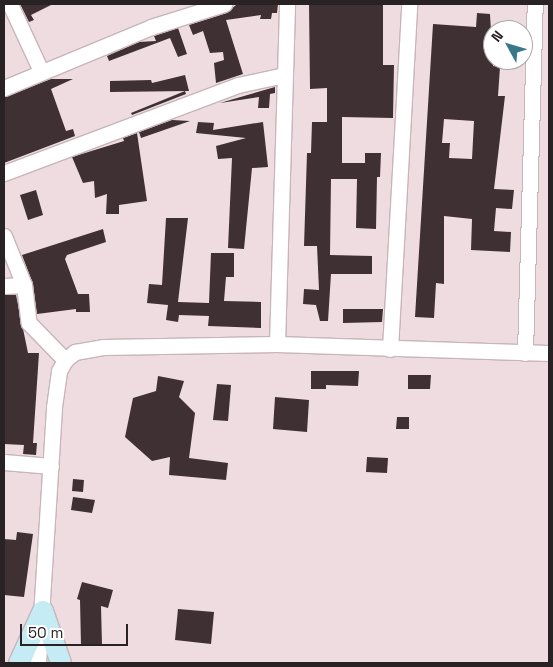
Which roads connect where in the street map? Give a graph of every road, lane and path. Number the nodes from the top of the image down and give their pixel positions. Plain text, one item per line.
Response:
1 (10, 4) edge
2 (224, 4) edge
3 (287, 4) edge
4 (409, 4) edge
5 (535, 4) edge
6 (42, 71) junction
7 (284, 75) junction
8 (4, 88) edge
9 (4, 173) edge
10 (4, 236) edge
11 (24, 285) junction
12 (4, 286) edge
13 (277, 344) junction
14 (390, 349) junction
15 (525, 353) junction
16 (549, 353) edge
17 (65, 360) junction
18 (4, 462) edge
19 (51, 466) junction
20 (43, 611) junction
21 (19, 663) edge
22 (38, 663) edge
23 (46, 663) edge
24 (61, 663) edge

1 - 6 street
2 - 6 street
3 - 7 street
4 - 14 street
5 - 15 street
6 - 8 street
7 - 9 street
7 - 13 street
10 - 11 street
11 - 12 street
11 - 17 street
13 - 14 street
13 - 17 street
14 - 15 street
15 - 16 street
17 - 19 street
18 - 19 street
19 - 20 street
20 - 21 main road
20 - 22 street
20 - 23 street
20 - 24 main road

